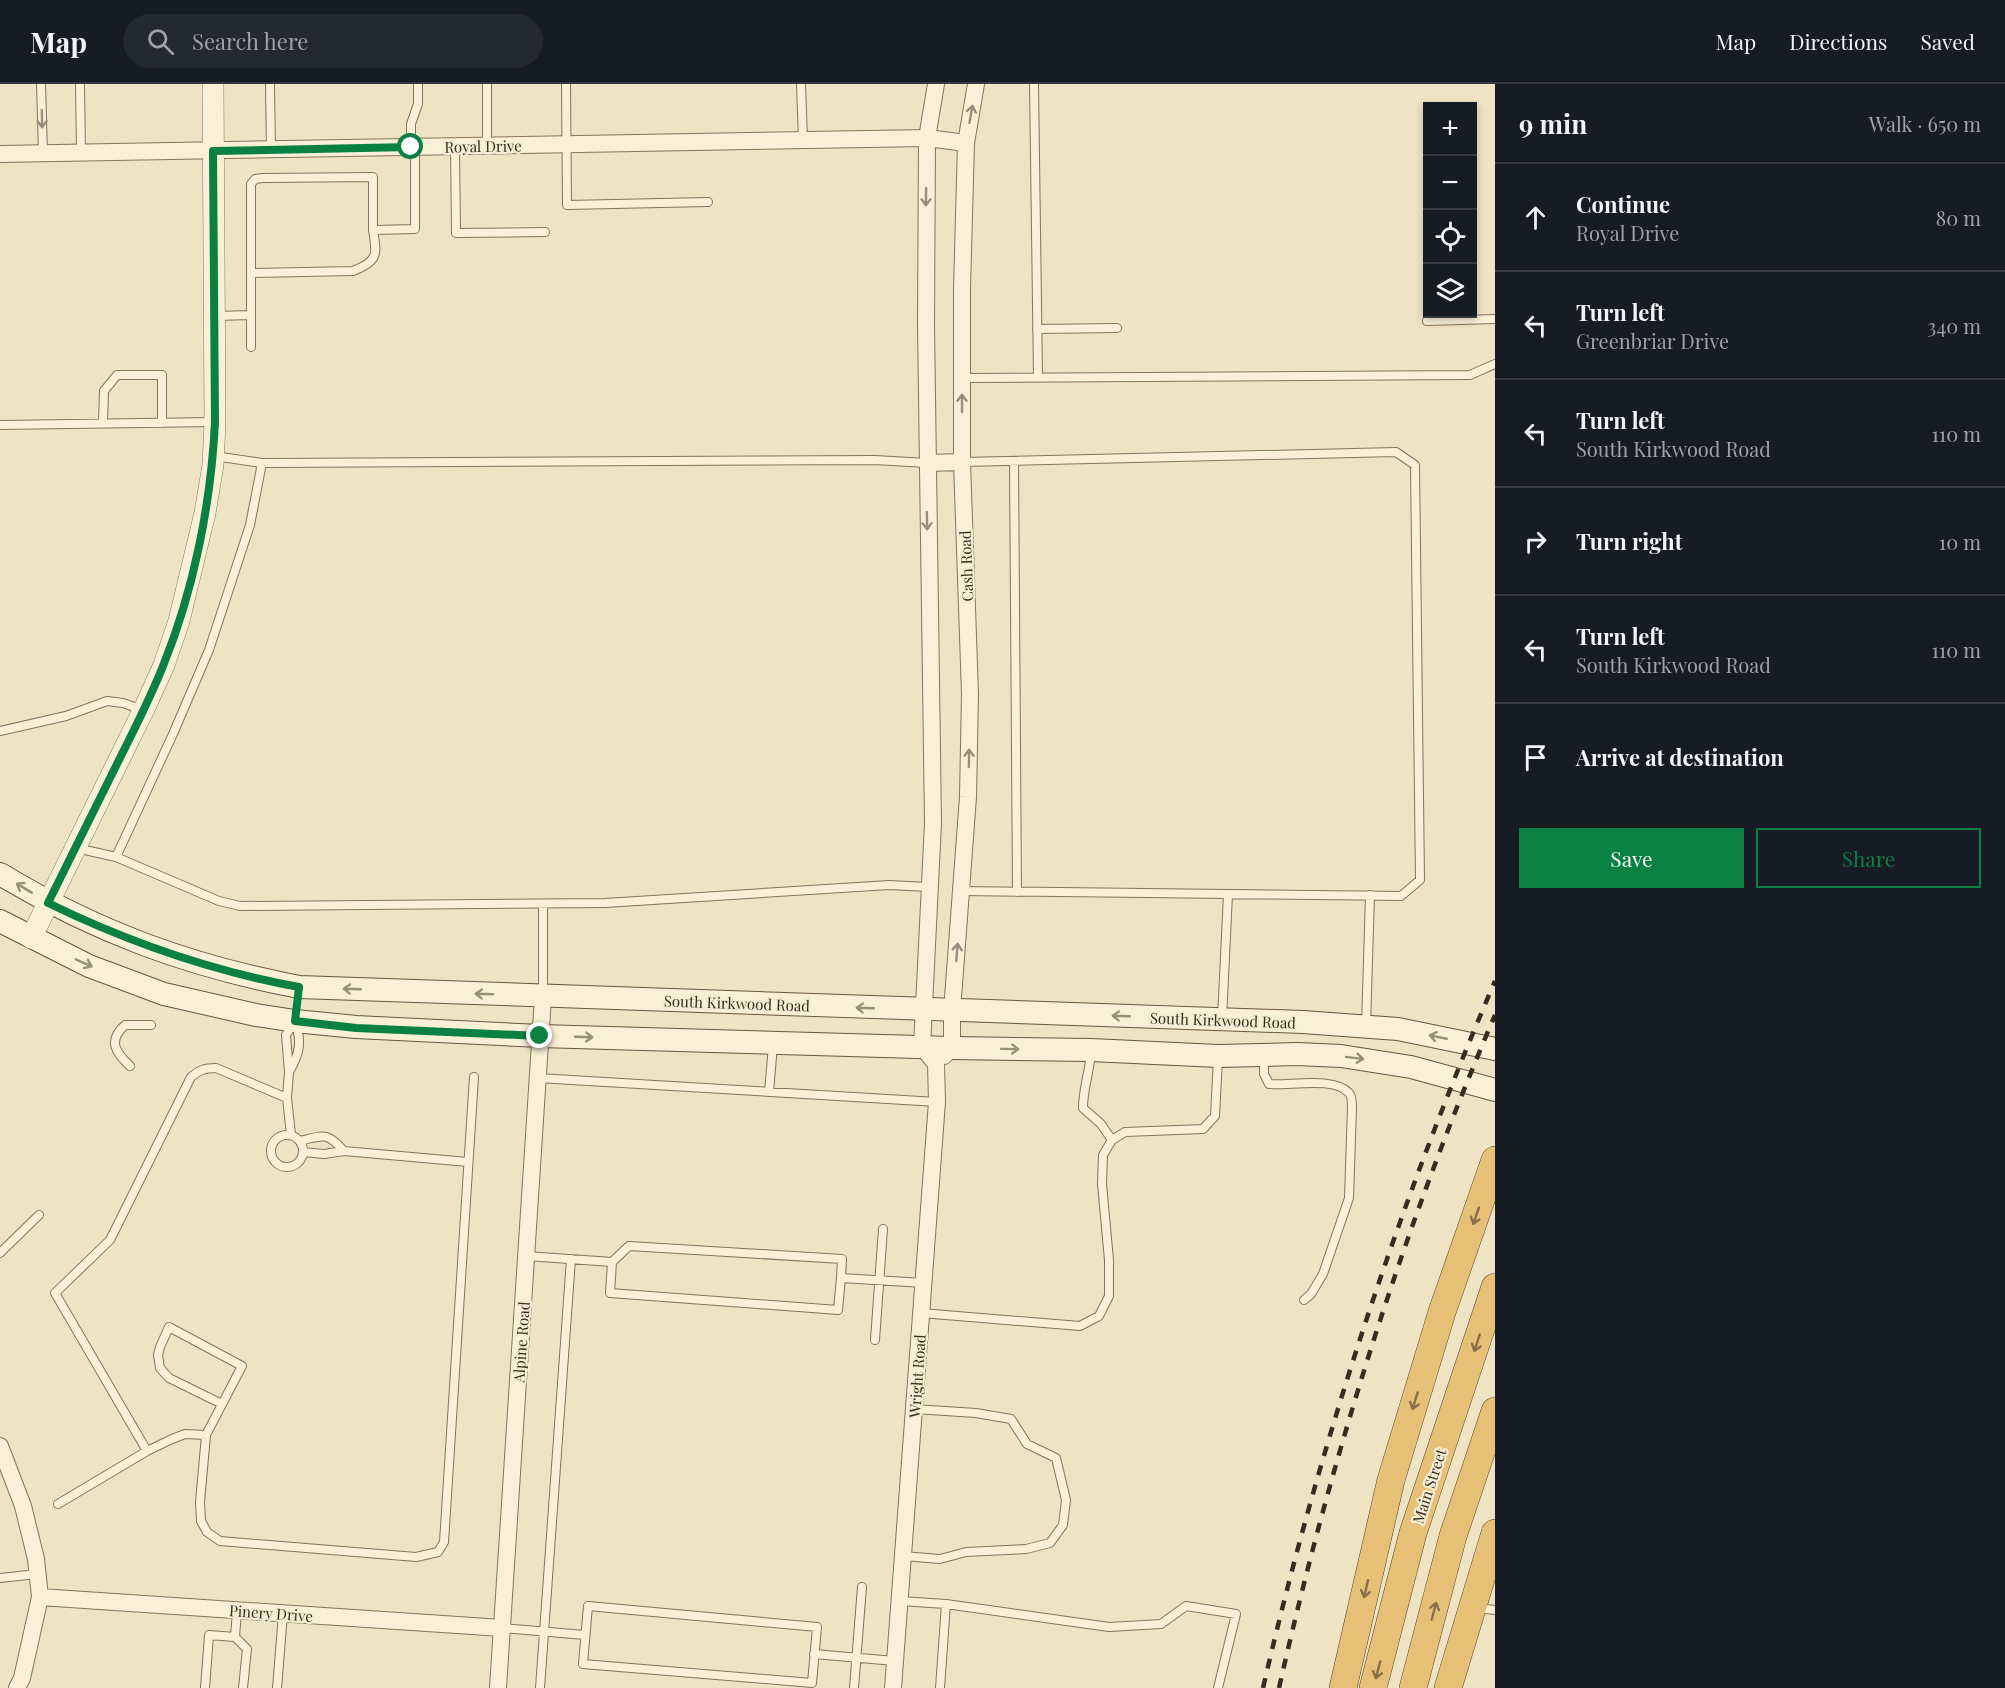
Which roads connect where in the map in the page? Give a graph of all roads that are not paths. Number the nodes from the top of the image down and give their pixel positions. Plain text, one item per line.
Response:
1 (41, 84) edge
2 (80, 84) edge
3 (213, 84) edge
4 (270, 84) edge
5 (418, 84) edge
6 (487, 84) edge
7 (566, 84) edge
8 (801, 84) edge
9 (936, 84) edge
10 (976, 84) edge
11 (1034, 84) edge
12 (927, 138) junction
13 (803, 141) junction
14 (966, 143) junction
15 (566, 145) junction
16 (487, 146) junction
17 (413, 147) junction
18 (455, 147) junction
19 (271, 150) junction
20 (213, 151) junction
21 (42, 153) junction
22 (81, 153) junction
23 (0, 154) edge
24 (708, 202) dead end
25 (373, 230) junction
26 (545, 232) dead end
27 (251, 273) junction
28 (251, 315) junction
29 (214, 316) junction
30 (1495, 319) edge
31 (1427, 321) dead end
32 (1117, 328) dead end
33 (1037, 329) junction
34 (251, 347) dead end
35 (1495, 364) edge
36 (1038, 377) junction
37 (962, 378) junction
38 (215, 422) junction
39 (103, 423) junction
40 (162, 423) junction
41 (0, 424) edge
42 (213, 456) junction
43 (1014, 460) junction
44 (962, 462) junction
45 (262, 463) junction
46 (927, 463) junction
47 (144, 710) junction
48 (0, 731) edge
49 (76, 848) junction
50 (116, 857) junction
51 (0, 874) edge
52 (929, 887) junction
53 (962, 891) junction
54 (1017, 892) junction
55 (1228, 894) junction
56 (1370, 895) junction
57 (48, 903) junction
58 (543, 904) junction
59 (0, 921) edge
60 (31, 938) junction
61 (299, 987) junction
62 (543, 996) junction
63 (923, 1010) junction
64 (952, 1011) junction
65 (1222, 1019) junction
66 (295, 1021) junction
67 (1265, 1021) junction
68 (1297, 1022) junction
69 (151, 1025) dead end
70 (1366, 1027) junction
71 (540, 1036) junction
72 (773, 1043) junction
73 (1495, 1049) edge
74 (1091, 1050) junction
75 (937, 1053) junction
76 (1297, 1054) junction
77 (1264, 1055) junction
78 (1218, 1056) junction
79 (130, 1066) dead end
80 (289, 1072) junction
81 (474, 1077) dead end
82 (538, 1078) junction
83 (1495, 1090) edge
84 (769, 1092) junction
85 (287, 1098) junction
86 (937, 1102) junction
87 (291, 1135) junction
88 (1112, 1140) junction
89 (300, 1141) junction
90 (344, 1151) junction
91 (303, 1152) junction
92 (468, 1162) junction
93 (1494, 1166) edge
94 (39, 1215) dead end
95 (883, 1229) dead end
96 (0, 1253) edge
97 (526, 1256) junction
98 (571, 1259) junction
99 (612, 1262) junction
100 (841, 1278) junction
101 (879, 1280) junction
102 (924, 1283) junction
103 (1495, 1287) edge
104 (1304, 1300) dead end
105 (921, 1313) junction
106 (875, 1340) dead end
107 (222, 1404) junction
108 (914, 1408) junction
109 (1495, 1411) edge
110 (206, 1436) junction
111 (0, 1446) edge
112 (147, 1451) junction
113 (58, 1504) dead end
114 (1495, 1533) edge
115 (903, 1557) junction
116 (37, 1574) junction
117 (0, 1578) edge
118 (862, 1587) dead end
119 (40, 1597) junction
120 (900, 1601) junction
121 (946, 1604) junction
122 (1484, 1609) edge
123 (237, 1611) junction
124 (283, 1614) junction
125 (502, 1628) junction
126 (544, 1632) junction
127 (585, 1635) junction
128 (235, 1637) junction
129 (814, 1654) junction
130 (856, 1658) junction
131 (895, 1661) junction
132 (17, 1688) edge
133 (205, 1688) edge
134 (243, 1688) edge
135 (278, 1688) edge
136 (498, 1688) edge
137 (540, 1688) edge
138 (854, 1688) edge
139 (893, 1688) edge
140 (940, 1688) edge
141 (1218, 1688) edge
142 (1343, 1688) edge
143 (1373, 1688) edge
144 (1413, 1688) edge
145 (1448, 1688) edge

1 -> 21 lane
2 - 22 lane
3 - 20 street
4 - 19 lane
5 - 17 lane
6 - 16 lane
7 - 15 lane
8 - 13 lane
9 - 12 street
14 -> 10 street, Cash Road
11 - 33 lane
12 - 13 street, Royal Drive
12 - 14 street, Royal Drive
12 -> 46 street
13 - 15 street, Royal Drive
14 - 37 street, Cash Road
15 - 16 street, Royal Drive
15 - 24 lane
16 - 18 street, Royal Drive
17 - 18 street, Royal Drive
17 - 19 street, Royal Drive
17 - 25 lane
18 - 26 lane
19 - 20 street, Royal Drive
20 - 22 street, Royal Drive
20 - 29 street
21 - 22 street, Royal Drive
21 - 23 street, Royal Drive
25 - 27 lane
25 - 27 lane
27 - 28 lane
28 - 29 lane
28 - 34 lane
29 - 38 street
30 - 31 lane
32 - 33 lane
33 - 36 lane
35 - 36 lane
36 - 37 lane
44 -> 37 street, Cash Road
38 - 40 lane
38 - 42 street
39 - 40 lane
39 - 40 lane
39 - 41 lane
42 - 45 lane
42 - 47 street
43 - 44 lane
43 - 54 lane
43 - 56 lane
44 - 46 street
53 -> 44 street, Cash Road
45 - 46 lane
45 - 50 lane
46 -> 52 street
47 - 48 lane
47 - 49 street
49 - 50 lane
49 - 57 street
50 - 58 lane
57 -> 51 main road, South Kirkwood Road
52 - 58 lane
52 - 63 street
53 - 54 lane
64 -> 53 street, Cash Road
54 - 55 lane
55 - 56 lane
55 - 65 lane
56 - 70 lane
57 - 60 street
57 - 61 main road, South Kirkwood Road
58 - 62 lane
59 - 60 main road, South Kirkwood Road
60 -> 66 main road, South Kirkwood Road
62 -> 61 main road, South Kirkwood Road
61 - 66 main road
63 -> 62 main road, South Kirkwood Road
62 - 71 street, Alpine Road
63 - 64 main road, South Kirkwood Road
63 - 75 street, Wright Road
65 -> 64 main road, South Kirkwood Road
64 - 75 street, Cash Road
65 - 67 main road, South Kirkwood Road
65 - 78 main road
66 - 71 main road, South Kirkwood Road
66 - 80 lane
66 - 80 lane
67 - 68 main road, South Kirkwood Road
67 - 77 main road
68 - 70 main road, South Kirkwood Road
68 - 76 main road
69 - 79 lane
73 -> 70 main road, South Kirkwood Road
71 -> 72 main road, South Kirkwood Road
71 - 82 street, Alpine Road
72 - 75 main road, South Kirkwood Road
72 - 84 lane
75 -> 74 main road, South Kirkwood Road
74 - 78 main road, South Kirkwood Road
74 - 88 lane
75 - 86 street, Wright Road
76 - 77 main road, South Kirkwood Road
76 -> 83 main road, South Kirkwood Road
77 - 78 main road, South Kirkwood Road
77 - 104 lane
78 - 88 lane
80 - 85 lane
81 - 92 lane
82 - 84 lane
82 - 97 street, Alpine Road
84 - 86 lane
85 - 87 lane
85 - 112 lane
86 - 102 street, Wright Road
87 - 89 lane
87 - 91 lane
88 - 105 lane
89 - 90 lane
89 - 91 lane
90 - 91 lane
90 - 92 lane
92 - 110 lane
93 -> 142 highway
94 - 96 lane
95 - 101 lane
97 - 98 lane
97 - 125 street, Alpine Road
98 - 99 lane
98 - 126 lane
99 - 100 lane
99 - 100 lane
100 - 101 lane
101 - 102 lane
101 - 106 lane
102 - 105 street, Wright Road
103 -> 143 highway, Main Street
105 - 108 street, Wright Road
107 - 107 lane
107 - 110 lane
108 - 115 street, Wright Road
108 - 115 lane
144 -> 109 highway
110 - 112 lane
111 - 116 street
112 - 113 lane
114 - 122 highway
115 - 120 street, Wright Road
116 - 117 lane
116 - 119 street
118 - 130 lane
119 - 123 street, Pinery Drive
119 - 132 street
120 - 121 lane
120 - 131 street, Wright Road
121 - 140 lane
121 - 141 lane
122 - 145 highway
123 - 124 street, Pinery Drive
123 - 128 lane
124 - 125 street, Pinery Drive
124 - 135 lane
125 - 126 lane
125 - 136 street, Alpine Road
126 - 127 lane
126 - 137 lane
127 - 129 lane
127 - 129 lane
128 - 133 lane
128 - 134 lane
129 - 130 lane
130 - 131 lane
130 - 138 lane
131 - 139 street, Wright Road

